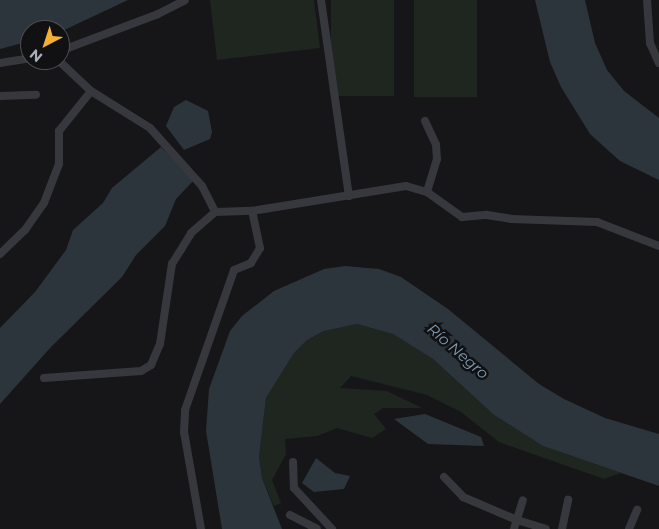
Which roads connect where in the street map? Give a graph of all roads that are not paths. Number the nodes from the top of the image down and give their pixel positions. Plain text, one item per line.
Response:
1 (186, 0) edge
2 (321, 0) edge
3 (648, 0) edge
4 (70, 47) edge
5 (20, 60) edge
6 (659, 62) edge
7 (0, 63) edge
8 (69, 70) edge
9 (91, 91) junction
10 (36, 95) dead end
11 (0, 96) edge
12 (425, 121) dead end
13 (427, 192) junction
14 (349, 196) junction
15 (252, 211) junction
16 (215, 212) junction
17 (659, 246) edge
18 (0, 254) edge
19 (44, 378) dead end
20 (293, 462) dead end
21 (444, 477) dead end
22 (523, 500) dead end
23 (568, 500) dead end
24 (637, 510) dead end
25 (290, 516) dead end
26 (517, 520) junction
27 (201, 529) edge
28 (316, 529) edge
29 (332, 529) edge
30 (514, 529) edge
31 (546, 529) edge
32 (562, 529) edge
33 (629, 529) edge

1 - 4 street
2 - 14 street
3 - 6 street
5 - 7 street
8 - 9 street
9 - 16 street
9 - 18 street
10 - 11 street
12 - 13 street
13 - 14 street
13 - 17 street
14 - 15 street
15 - 16 street
15 - 27 street
16 - 19 street
20 - 29 street
21 - 26 street
22 - 26 street
23 - 32 street
24 - 33 street
25 - 28 street
26 - 30 street
26 - 31 street

